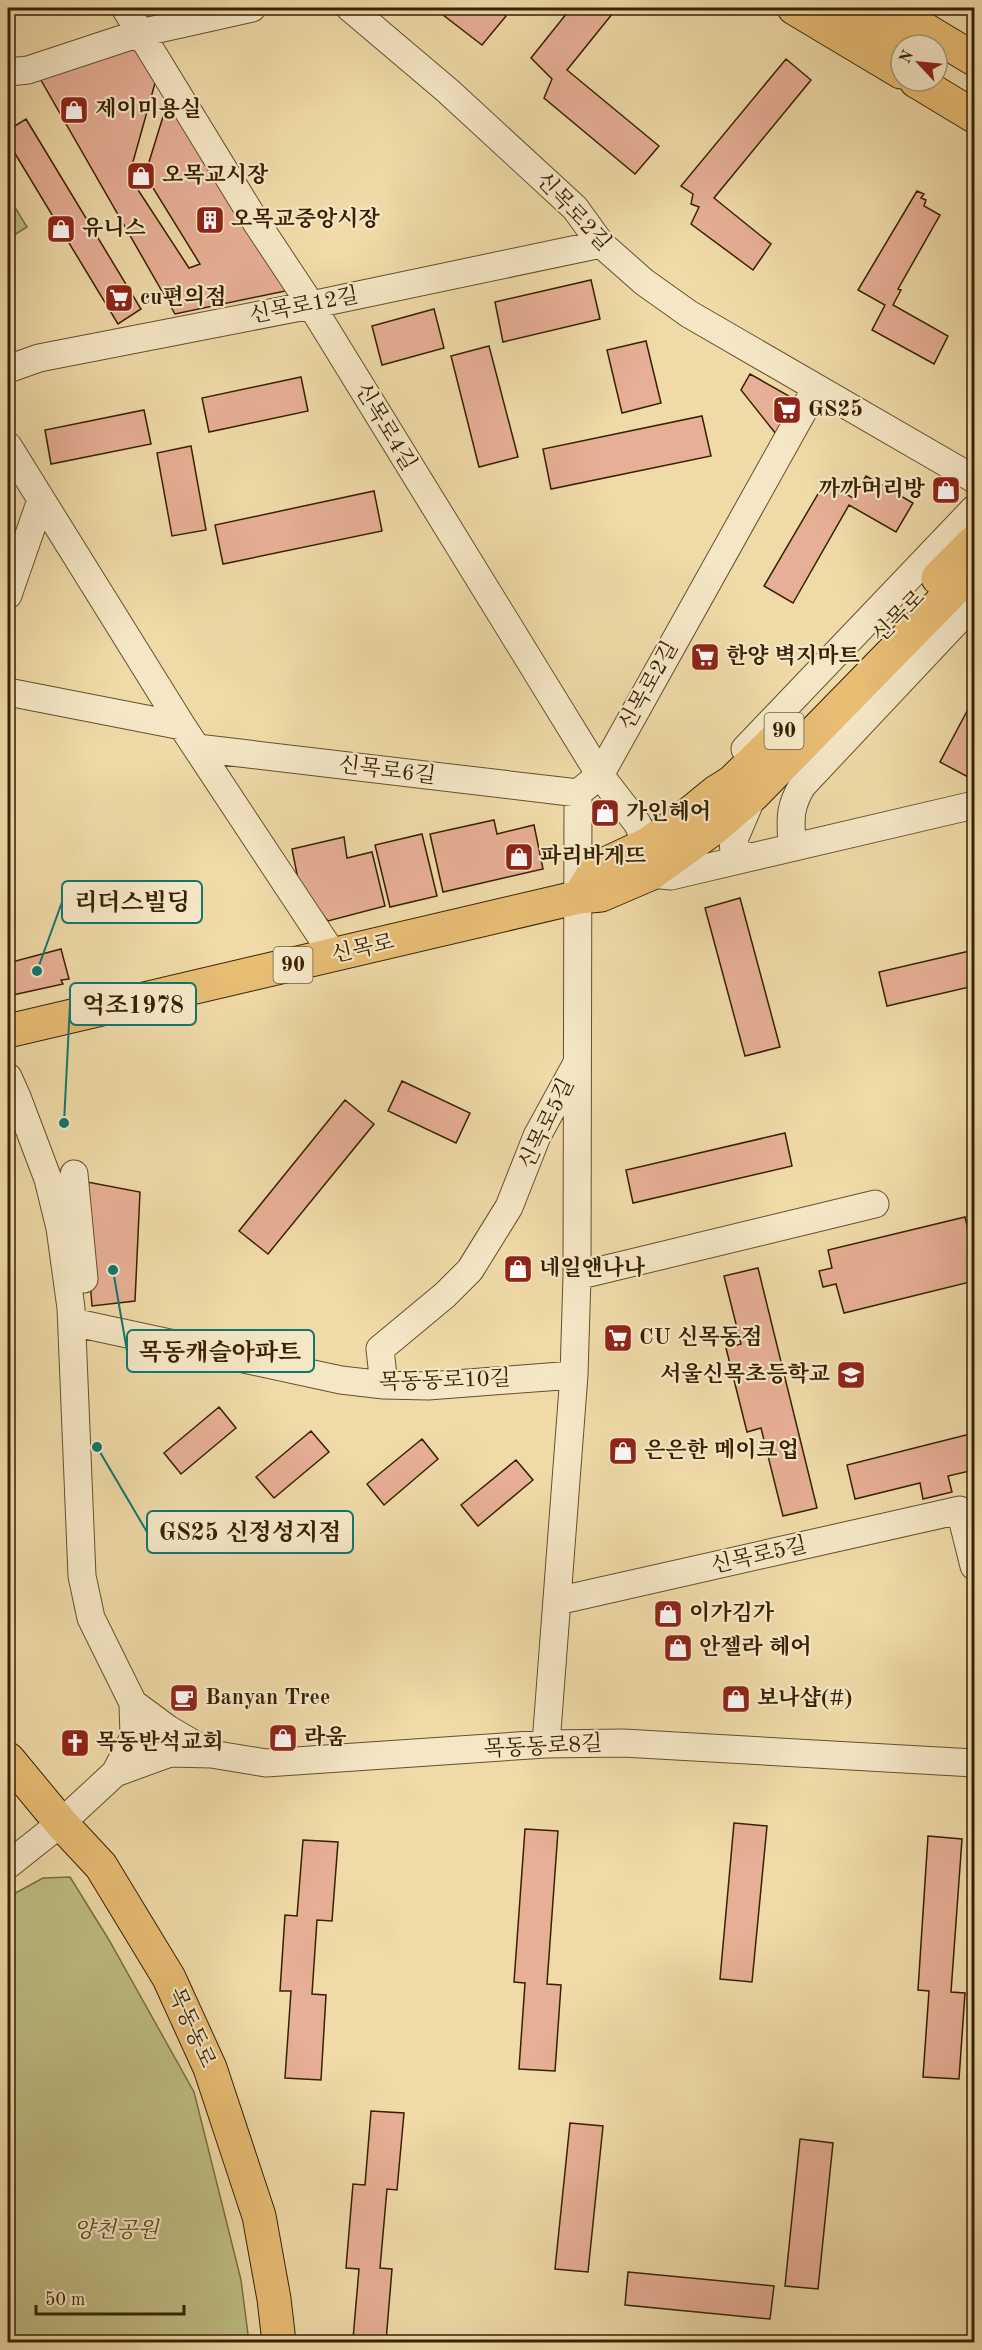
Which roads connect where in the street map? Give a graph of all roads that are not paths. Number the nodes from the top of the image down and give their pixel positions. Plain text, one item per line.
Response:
1 (125, 8) edge
2 (252, 8) edge
3 (350, 8) edge
4 (794, 8) edge
5 (853, 8) edge
6 (889, 8) edge
7 (140, 33) junction
8 (895, 33) edge
9 (975, 59) edge
10 (889, 65) edge
11 (949, 66) edge
12 (8, 72) edge
13 (975, 81) edge
14 (936, 93) edge
15 (975, 116) edge
16 (601, 244) junction
17 (311, 305) junction
18 (8, 369) edge
19 (816, 388) junction
20 (8, 446) edge
21 (975, 480) edge
22 (41, 500) junction
23 (975, 510) edge
24 (975, 542) edge
25 (975, 569) edge
26 (8, 595) edge
27 (975, 603) edge
28 (8, 692) edge
29 (182, 726) junction
30 (196, 748) junction
31 (600, 775) junction
32 (716, 792) junction
33 (578, 793) junction
34 (753, 795) junction
35 (975, 805) edge
36 (792, 847) junction
37 (750, 857) junction
38 (649, 859) junction
39 (579, 897) junction
40 (334, 956) junction
41 (8, 1031) edge
42 (577, 1062) junction
43 (8, 1077) edge
44 (74, 1174) dead end
45 (874, 1204) dead end
46 (577, 1276) junction
47 (71, 1315) junction
48 (573, 1375) junction
49 (384, 1385) junction
50 (975, 1566) edge
51 (557, 1601) junction
52 (133, 1703) junction
53 (546, 1744) junction
54 (211, 1754) junction
55 (8, 1759) edge
56 (975, 1763) edge
57 (116, 1773) junction
58 (61, 1823) junction
59 (8, 1864) edge
60 (279, 2343) edge

1 - 7 street, 신목로4길
2 - 7 street
3 - 16 street, 신목로2길
4 - 10 main road
5 - 8 main road
6 - 9 main road
7 - 12 street
7 - 17 street, 신목로4길
11 - 13 main road
14 - 15 main road
16 - 17 street, 신목로12길
16 - 19 street, 신목로2길
17 - 18 street, 신목로12길
17 - 31 street, 신목로4길
19 - 21 street, 신목로2길
19 - 31 street, 신목로2길
20 - 22 street
22 - 26 street
22 - 29 street
23 - 32 street
24 - 32 main road, 신목로 / 90
25 - 34 main road, 신목로 / 90
27 - 36 street
28 - 29 street
29 - 30 street
30 - 33 street, 신목로6길
30 - 40 street
31 - 33 street, 신목로2길
31 - 38 street, 신목로4길
32 - 38 main road, 신목로 / 90
33 - 39 street
34 - 37 street
34 - 38 main road, 신목로 / 90
35 - 36 street, 신목로
36 - 37 street, 신목로
37 - 38 street, 신목로
38 - 39 main road, 신목로 / 90
39 - 40 main road, 신목로 / 90
39 - 42 street, 신목로5길
40 - 41 main road, 신목로 / 90
42 - 46 street, 신목로5길
42 - 49 street, 신목로5길
43 - 47 street
44 - 47 street
45 - 46 street
46 - 48 street, 신목로5길
47 - 49 street, 목동동로10길
47 - 52 street
48 - 49 street, 목동동로10길
48 - 51 street, 신목로5길
50 - 51 street, 신목로5길
51 - 53 street, 신목로5길
52 - 54 street
52 - 57 street
53 - 54 street, 목동동로8길
53 - 56 street, 목동동로8길
54 - 57 street, 목동동로8길
55 - 58 main road, 목동동로
57 - 58 street
58 - 59 street
58 - 60 main road, 목동동로

